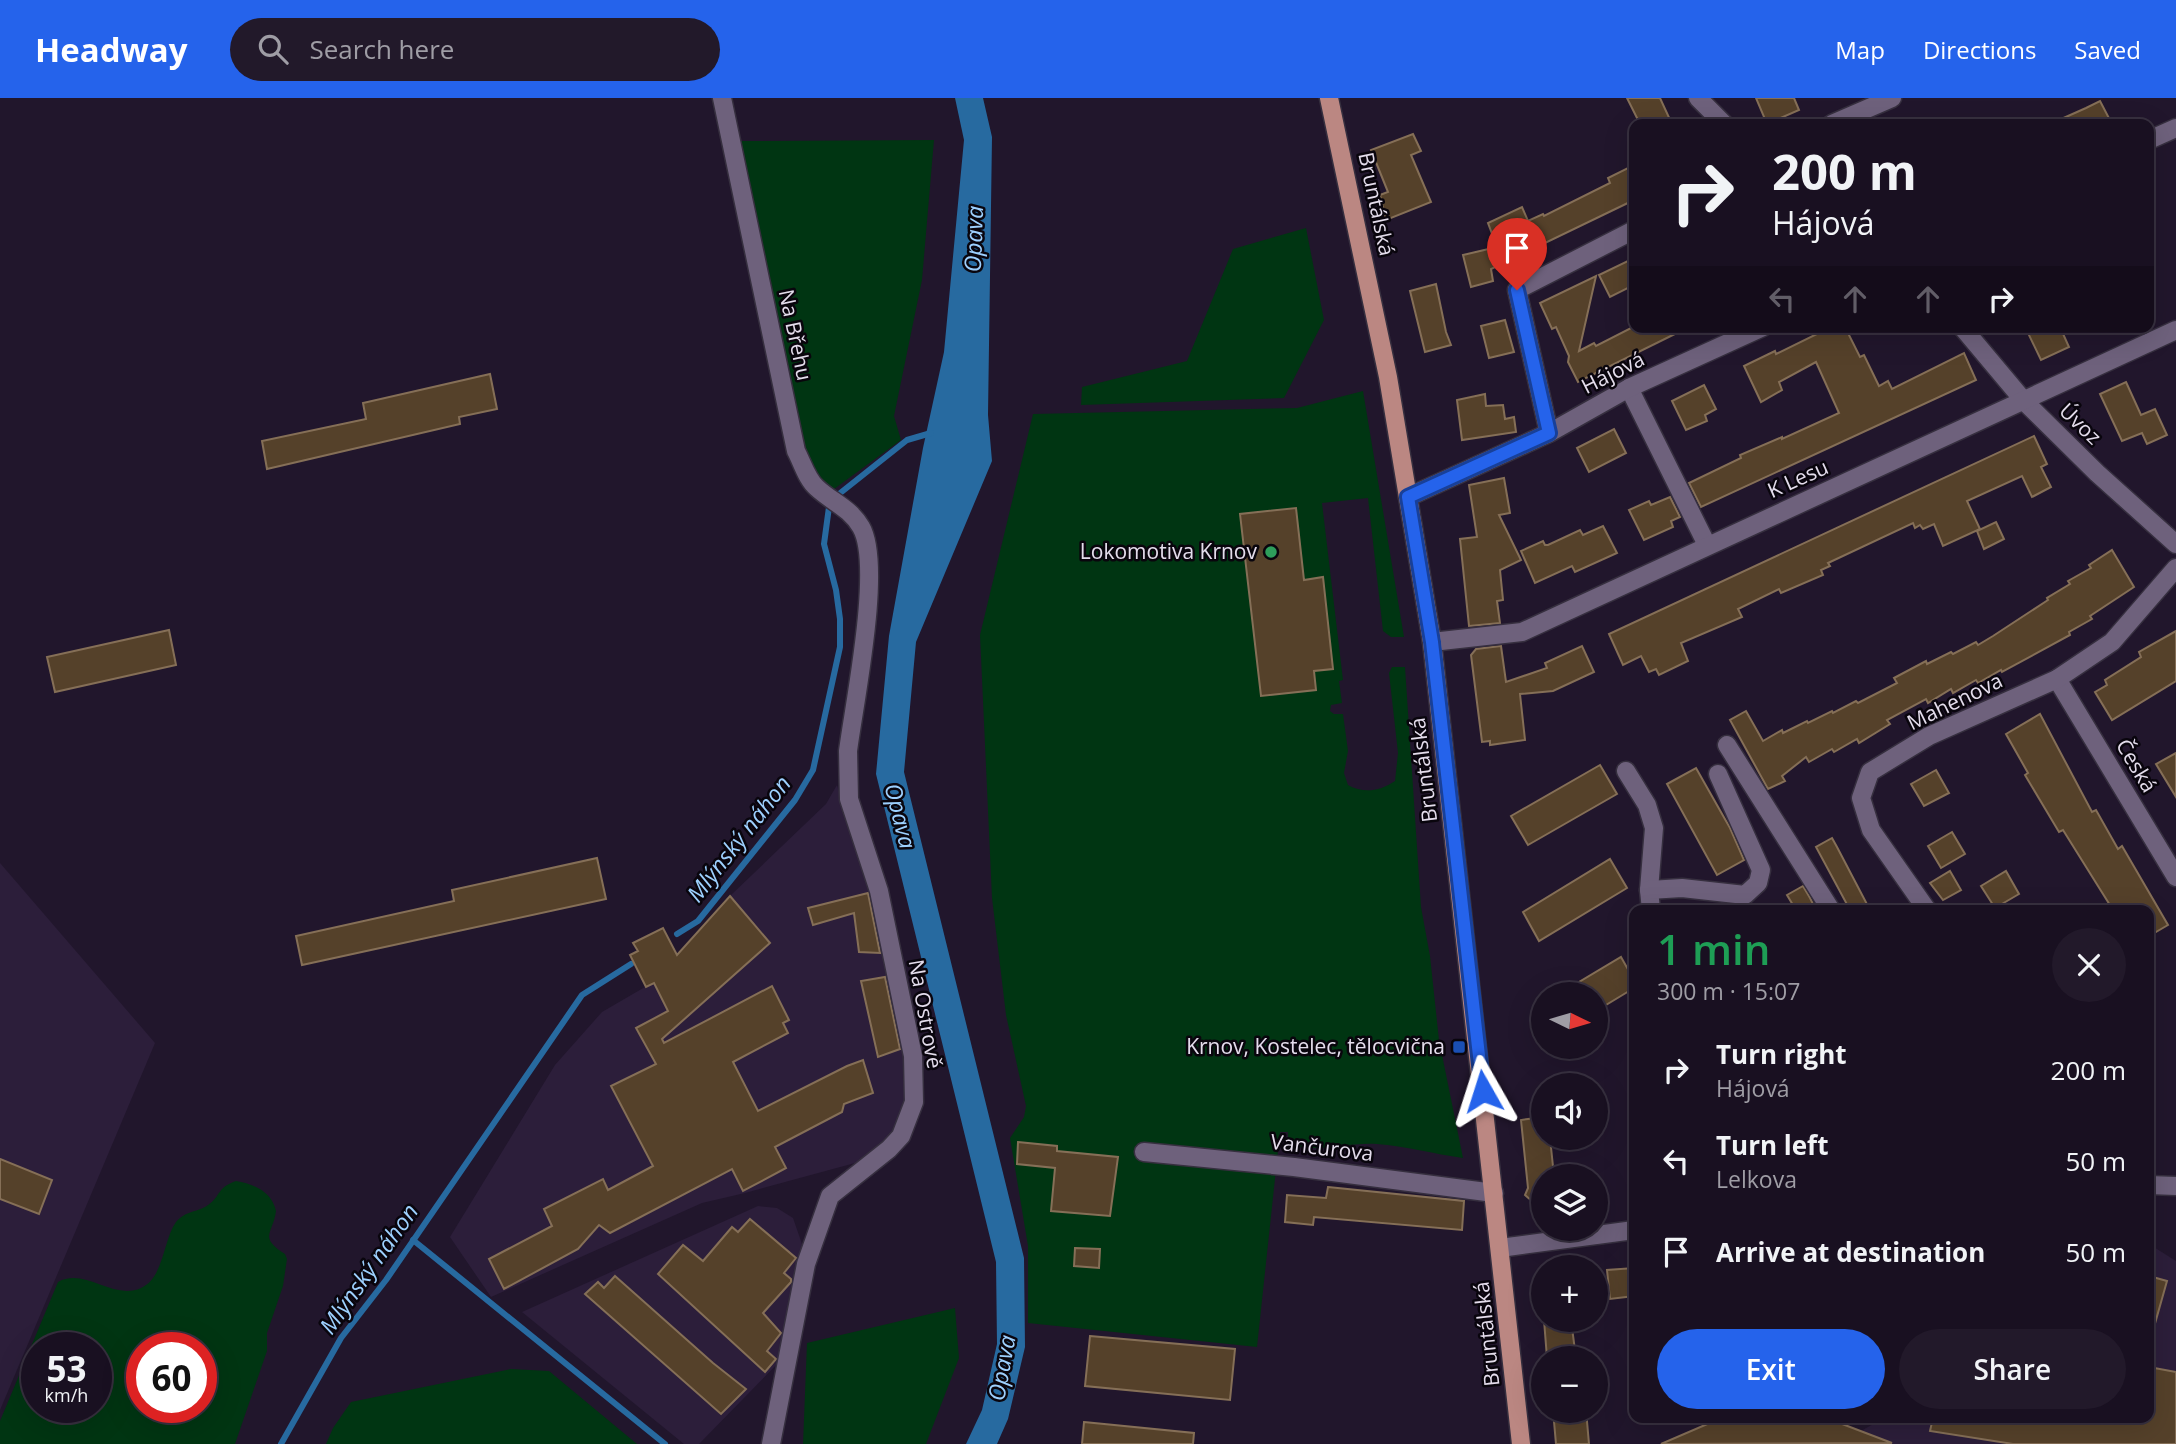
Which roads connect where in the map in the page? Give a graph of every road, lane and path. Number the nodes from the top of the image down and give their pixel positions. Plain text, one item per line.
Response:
1 (722, 98) edge
2 (1329, 98) edge
3 (1698, 98) edge
4 (1892, 98) edge
5 (1719, 119) edge
6 (1844, 119) edge
7 (2176, 128) edge
8 (2154, 138) edge
9 (1629, 233) edge
10 (2176, 330) edge
11 (1750, 333) edge
12 (1967, 333) edge
13 (1629, 388) junction
14 (2024, 401) junction
15 (1549, 433) junction
16 (1408, 497) junction
17 (2176, 544) edge
18 (1707, 545) junction
19 (869, 556) joint
20 (2176, 568) edge
21 (1432, 642) junction
22 (2057, 679) junction
23 (1727, 744) dead end
24 (1626, 771) dead end
25 (1718, 775) dead end
26 (2176, 877) edge
27 (1649, 890) junction
28 (1650, 905) edge
29 (1828, 905) edge
30 (1924, 905) edge
31 (1144, 1152) dead end
32 (2154, 1185) edge
33 (2176, 1186) edge
34 (1494, 1193) junction
35 (1629, 1231) edge
36 (1500, 1248) junction
37 (771, 1444) edge
38 (1521, 1444) edge

1 - 19 street, Na Břehu
2 - 16 main road, Bruntálská
3 - 5 street
4 - 6 street
7 - 8 street
9 - 15 street
10 - 14 street, K Lesu
11 - 13 street, Hájová
12 - 14 street, Úvoz
13 - 15 street, Hájová
13 - 18 street
14 - 17 street, Úvoz
14 - 18 street, K Lesu
15 - 16 street, Hájová
16 - 21 main road, Bruntálská
18 - 21 street, K Lesu
19 - 37 street, Na Ostrově
20 - 22 street, Mahenova
21 - 34 main road, Bruntálská
22 - 26 street, Česká
22 - 30 street, Mahenova
23 - 29 street
24 - 27 street
25 - 27 street
27 - 28 street
31 - 34 street, Vančurova
32 - 33 street
34 - 36 main road, Bruntálská
35 - 36 street
36 - 38 main road, Bruntálská

